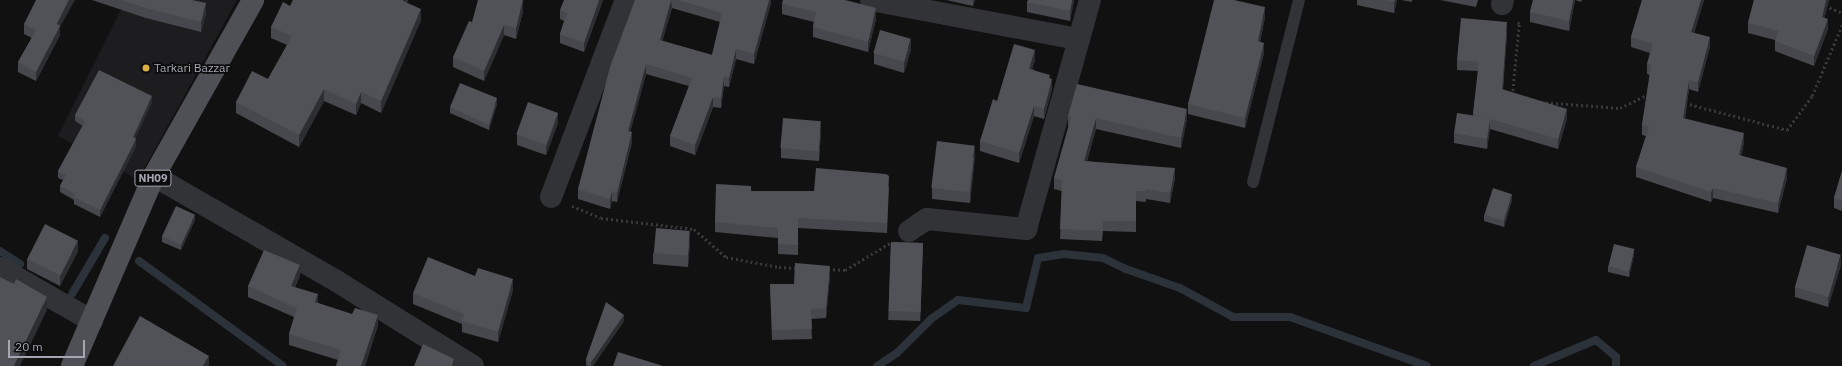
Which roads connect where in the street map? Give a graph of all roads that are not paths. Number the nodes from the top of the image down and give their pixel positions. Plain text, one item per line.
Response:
1 (253, 0) edge
2 (626, 0) edge
3 (871, 0) edge
4 (1090, 0) edge
5 (1299, 0) edge
6 (1078, 39) junction
7 (154, 176) junction
8 (1253, 182) dead end
9 (551, 197) road end
10 (909, 231) road end
11 (0, 268) edge
12 (92, 321) junction
13 (72, 366) edge
14 (473, 366) edge

1 - 7 main road, NH09
2 - 9 street
3 - 6 street
4 - 6 street
5 - 8 lane
6 - 10 street
7 - 12 main road, NH09
7 - 14 street
11 - 12 street
12 - 13 main road, NH09

